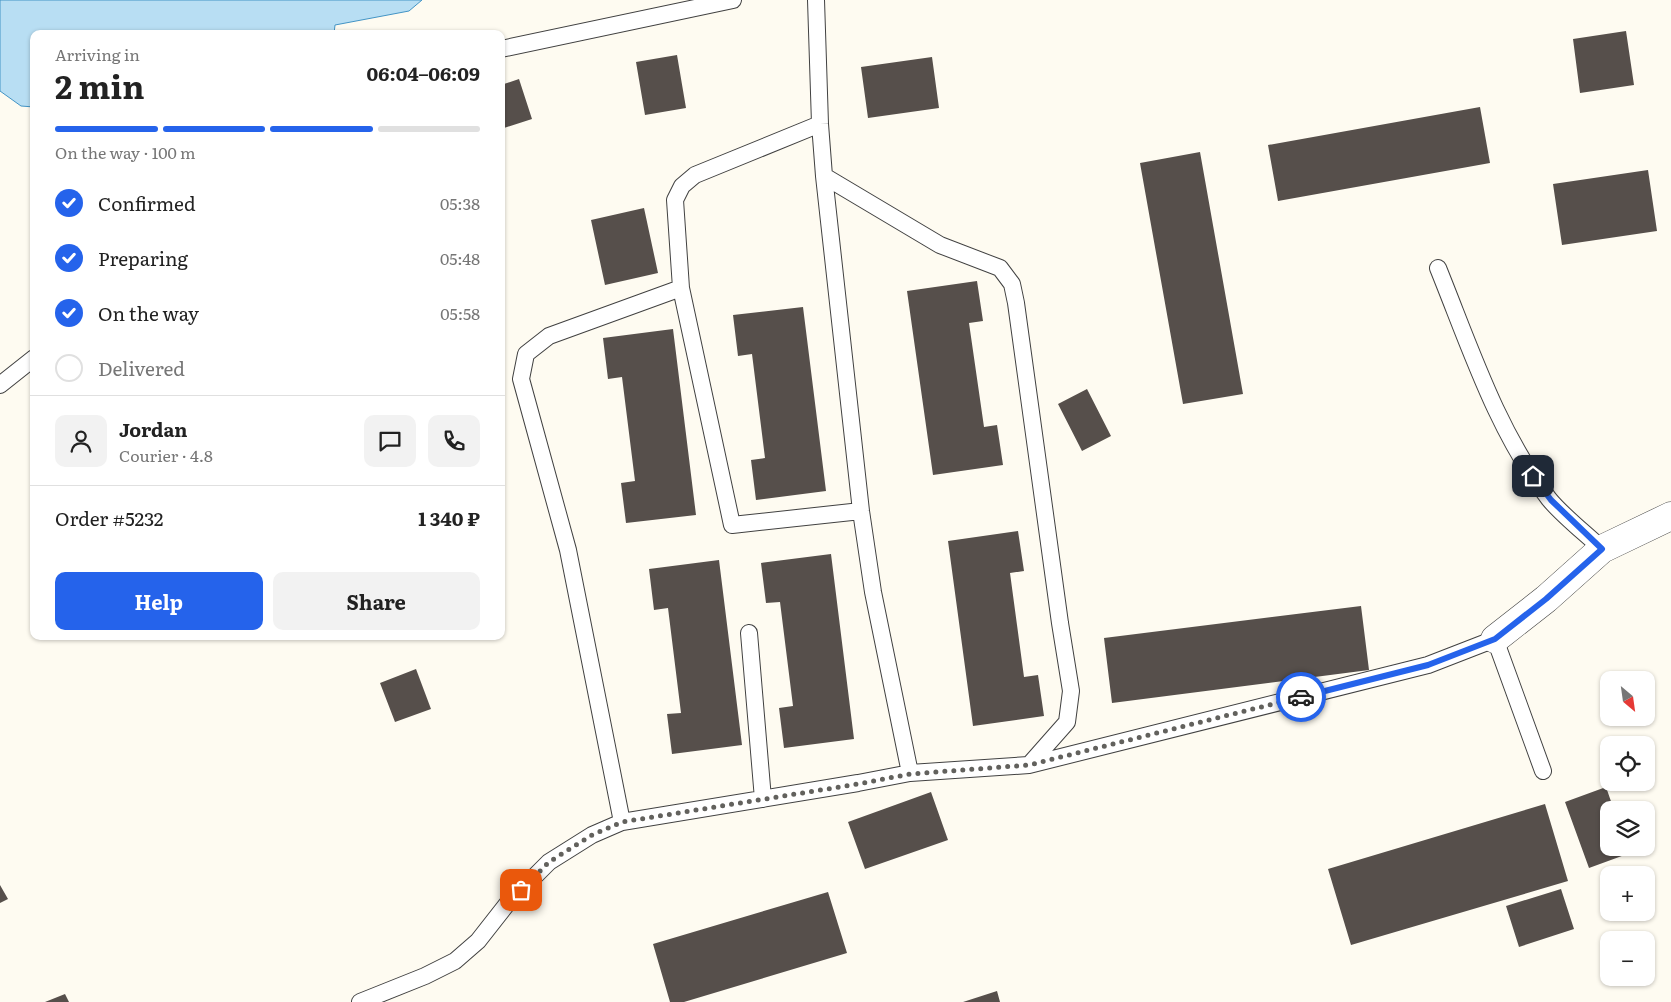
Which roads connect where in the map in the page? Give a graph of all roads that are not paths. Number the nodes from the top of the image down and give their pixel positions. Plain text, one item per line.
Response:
1 (732, 0) edge
2 (816, 0) edge
3 (505, 48) edge
4 (820, 124) junction
5 (824, 176) junction
6 (1438, 268) dead end
7 (681, 288) junction
8 (30, 361) edge
9 (0, 385) edge
10 (861, 511) junction
11 (1671, 516) edge
12 (1602, 549) junction
13 (749, 633) dead end
14 (1495, 639) junction
15 (1029, 765) junction
16 (1543, 771) dead end
17 (910, 774) junction
18 (763, 799) junction
19 (622, 822) junction
20 (360, 1002) edge

1 - 3 lane
2 - 4 lane
4 - 5 lane
4 - 7 lane
5 - 10 lane
5 - 15 lane
6 - 12 lane
7 - 10 lane
7 - 19 lane
8 - 9 lane
10 - 17 lane
11 - 12 street
12 - 14 street
13 - 18 lane
14 - 15 lane
14 - 16 lane
15 - 17 lane
17 - 18 lane
18 - 19 lane
19 - 20 lane

